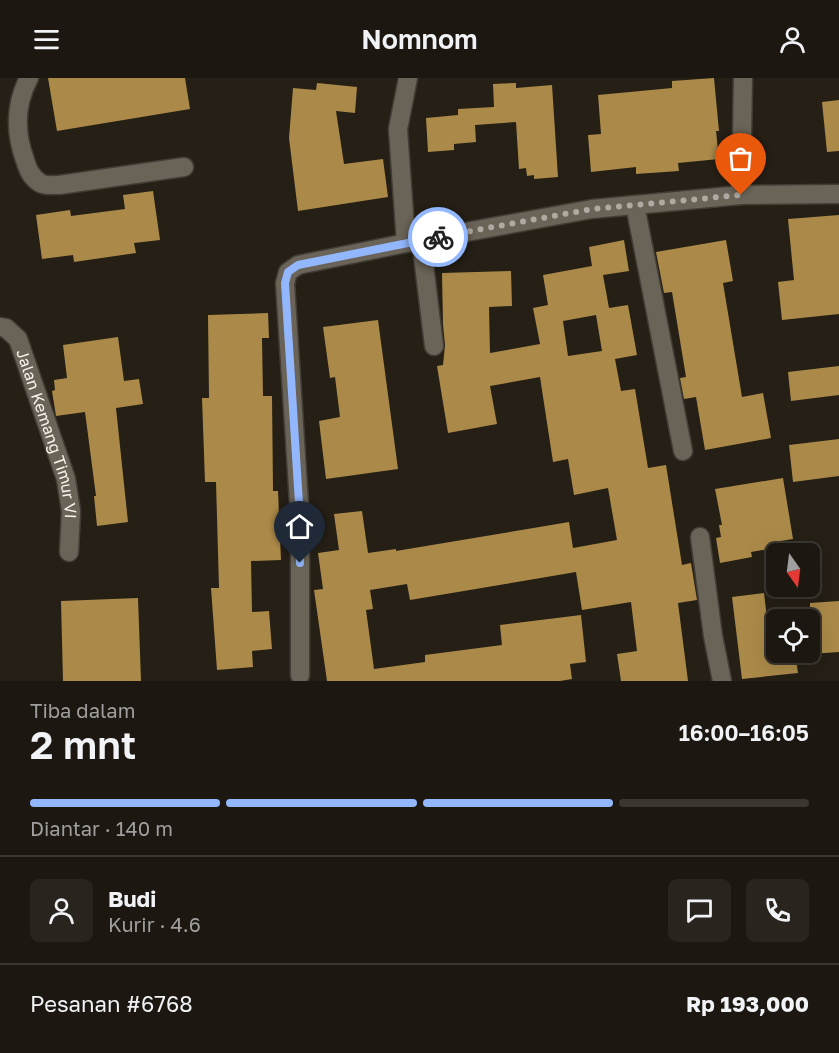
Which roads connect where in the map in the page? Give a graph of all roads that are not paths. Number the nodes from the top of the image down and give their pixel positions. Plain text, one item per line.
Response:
1 (29, 78) edge
2 (408, 78) edge
3 (743, 78) edge
4 (184, 166) dead end
5 (839, 194) edge
6 (741, 195) junction
7 (635, 205) junction
8 (413, 241) junction
9 (0, 327) edge
10 (434, 346) dead end
11 (683, 451) dead end
12 (700, 537) dead end
13 (69, 552) dead end
14 (300, 675) dead end
15 (722, 681) edge

1 - 4 street
2 - 8 street
3 - 6 street
5 - 6 street
6 - 7 street
7 - 8 street
7 - 11 street
8 - 10 street
8 - 14 street
9 - 13 street, Jalan Kemang Timur VI
12 - 15 street

